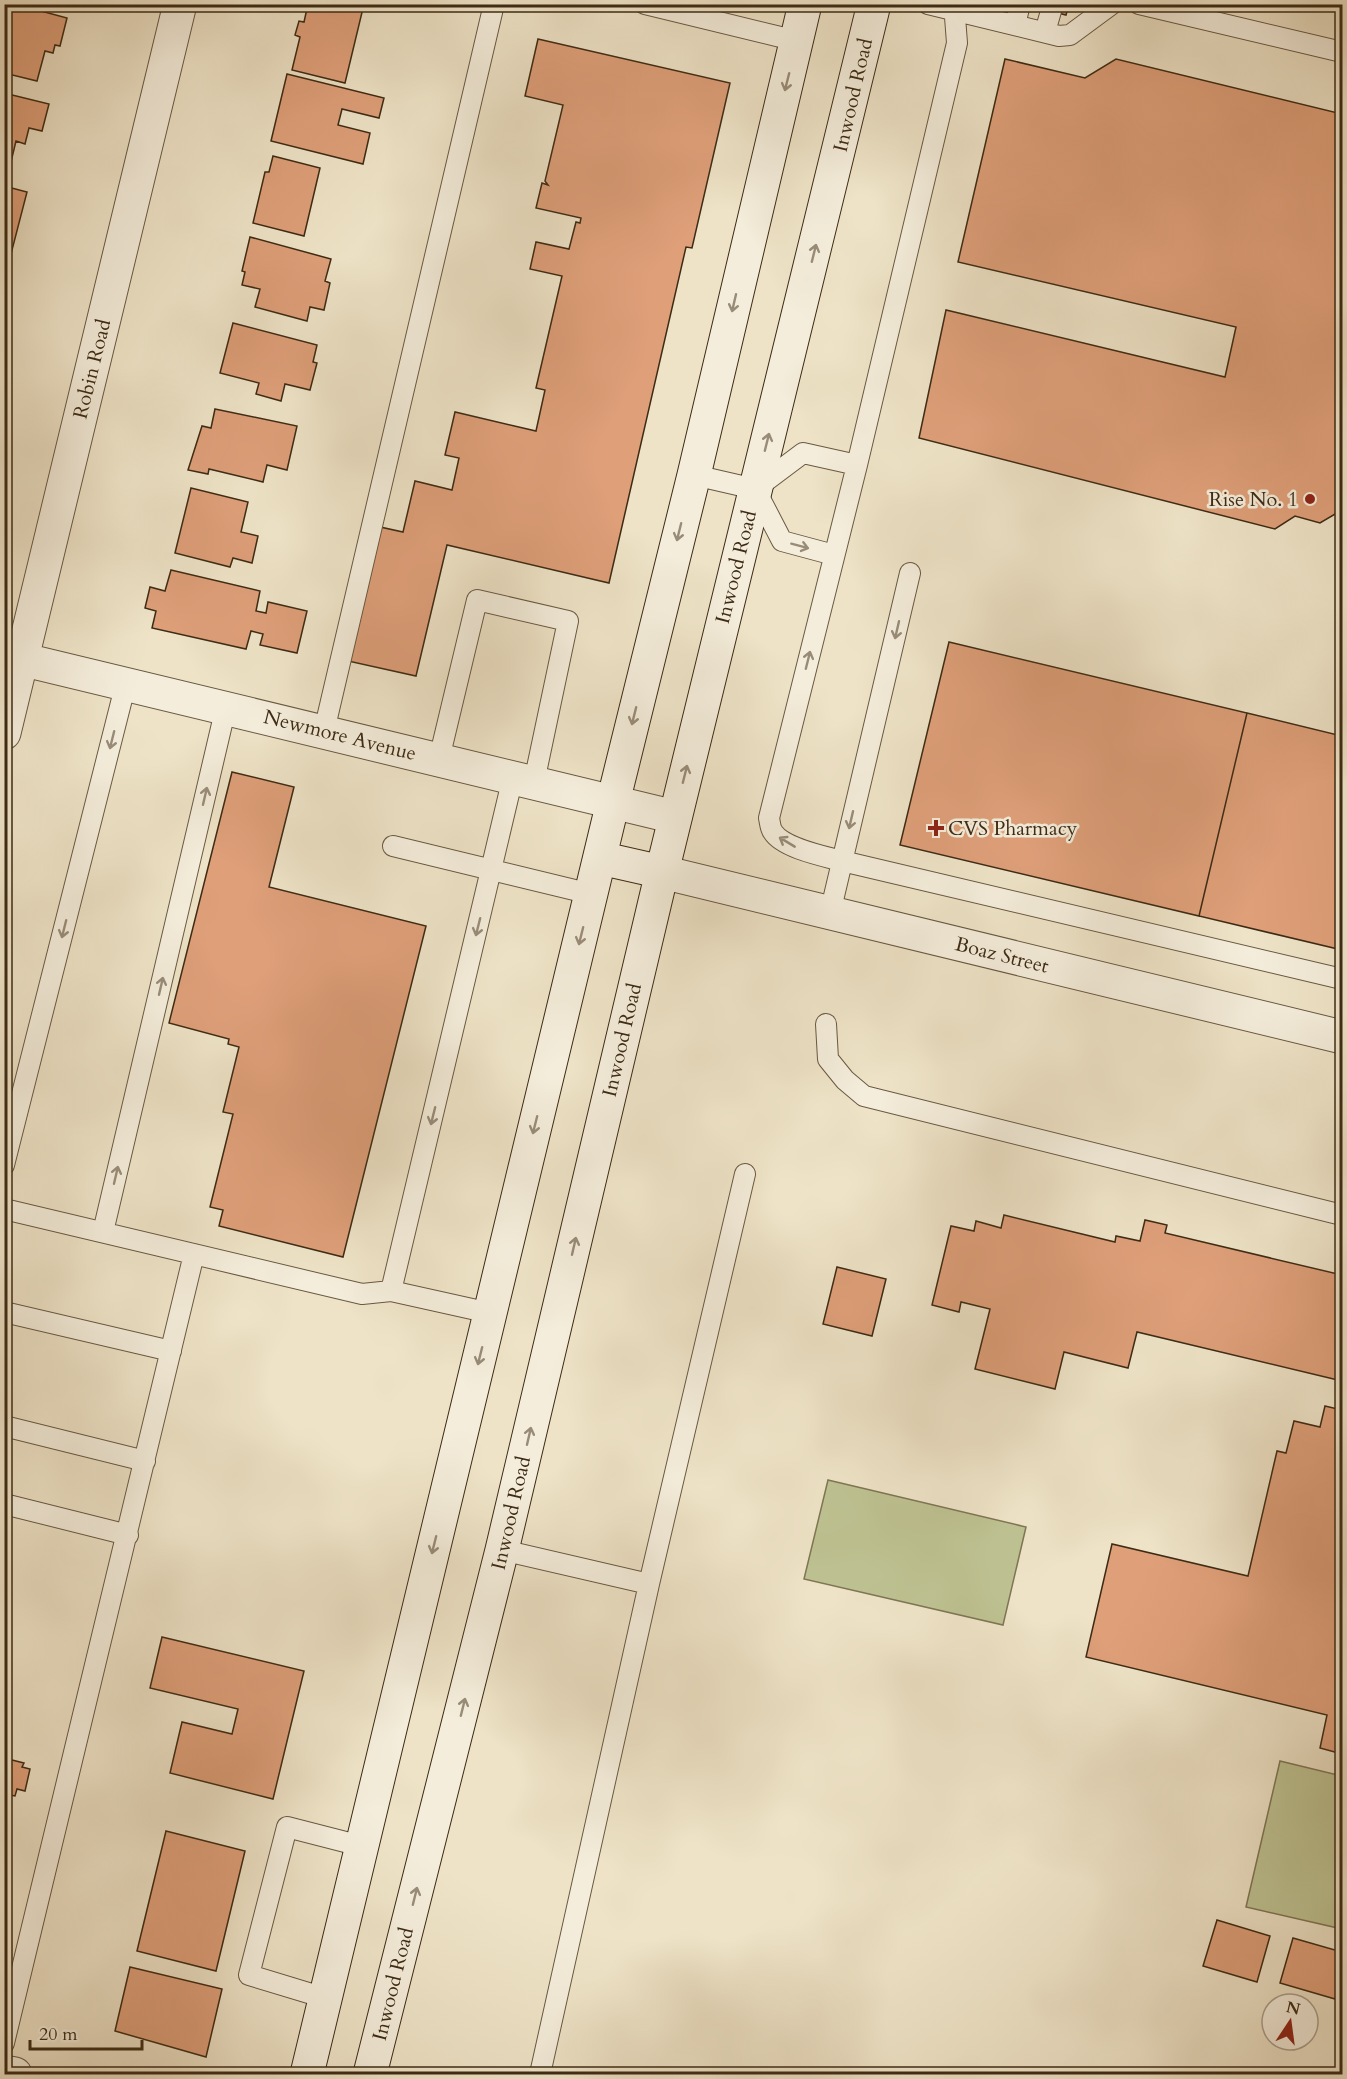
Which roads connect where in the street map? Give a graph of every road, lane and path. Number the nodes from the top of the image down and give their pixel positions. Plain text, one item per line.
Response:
1 (180, 4) edge
2 (494, 4) edge
3 (645, 4) edge
4 (805, 4) edge
5 (874, 4) edge
6 (928, 4) edge
7 (1020, 4) edge
8 (1112, 4) edge
9 (1139, 4) edge
10 (955, 8) edge
11 (1051, 11) dead end
12 (1015, 25) junction
13 (1045, 32) junction
14 (796, 41) junction
15 (1342, 52) edge
16 (856, 465) junction
17 (694, 475) junction
18 (755, 489) junction
19 (834, 555) junction
20 (910, 573) dead end
21 (14, 657) edge
22 (126, 683) junction
23 (226, 707) junction
24 (324, 731) junction
25 (4, 733) edge
26 (439, 759) junction
27 (523, 780) junction
28 (613, 802) junction
29 (675, 817) junction
30 (393, 846) dead end
31 (600, 858) junction
32 (842, 861) junction
33 (492, 870) junction
34 (662, 872) junction
35 (591, 894) junction
36 (830, 913) junction
37 (1342, 979) edge
38 (826, 1023) dead end
39 (1342, 1037) edge
40 (4, 1164) edge
41 (745, 1174) dead end
42 (4, 1209) edge
43 (1342, 1215) edge
44 (103, 1232) junction
45 (194, 1254) junction
46 (391, 1291) junction
47 (4, 1312) edge
48 (490, 1313) junction
49 (171, 1351) junction
50 (4, 1425) edge
51 (146, 1461) junction
52 (4, 1504) edge
53 (128, 1535) junction
54 (502, 1550) junction
55 (649, 1584) junction
56 (362, 1846) junction
57 (325, 1998) junction
58 (4, 2043) edge
59 (4, 2072) edge
60 (15, 2074) edge
61 (306, 2074) edge
62 (370, 2074) edge
63 (540, 2074) edge

1 - 21 main road, Robin Road
2 - 24 lane
3 - 14 lane
4 - 14 main road
18 -> 5 main road, Inwood Road
6 - 10 lane
7 - 12 lane
8 - 13 lane
9 - 15 lane
10 - 12 lane
10 - 16 lane
11 - 13 lane
12 - 13 lane
14 -> 17 main road
16 - 18 lane
16 - 19 lane
17 - 18 lane
17 -> 28 main road
18 -> 19 lane
29 -> 18 main road, Inwood Road
32 -> 19 lane
20 -> 32 lane
21 - 22 main road, Newmore Avenue
21 - 25 main road, Robin Road
22 - 23 main road, Newmore Avenue
22 -> 40 lane
23 - 24 main road, Newmore Avenue
44 -> 23 lane
24 - 26 main road, Newmore Avenue
26 - 27 main road, Newmore Avenue
26 - 27 lane
27 - 28 main road, Newmore Avenue
27 - 33 lane
28 - 29 main road, Newmore Avenue
28 - 31 main road
29 - 34 main road, Inwood Road
30 - 33 lane
31 - 34 main road, Boaz Street
31 - 35 main road
32 - 36 lane
32 - 37 lane
33 - 35 lane
33 -> 46 lane
34 - 36 main road, Boaz Street
54 -> 34 main road, Inwood Road
35 -> 48 main road
36 - 39 main road, Boaz Street
38 - 43 lane
41 - 55 lane
42 - 44 lane
44 - 45 lane
45 - 46 lane
45 - 49 lane
46 - 48 lane
47 - 49 lane
48 -> 56 main road
49 - 51 lane
50 - 51 lane
51 - 53 lane
52 - 53 lane
53 - 58 lane
54 - 55 lane
62 -> 54 main road, Inwood Road
55 - 63 lane
56 - 57 main road
56 - 57 lane
57 - 61 main road
59 - 60 main road

